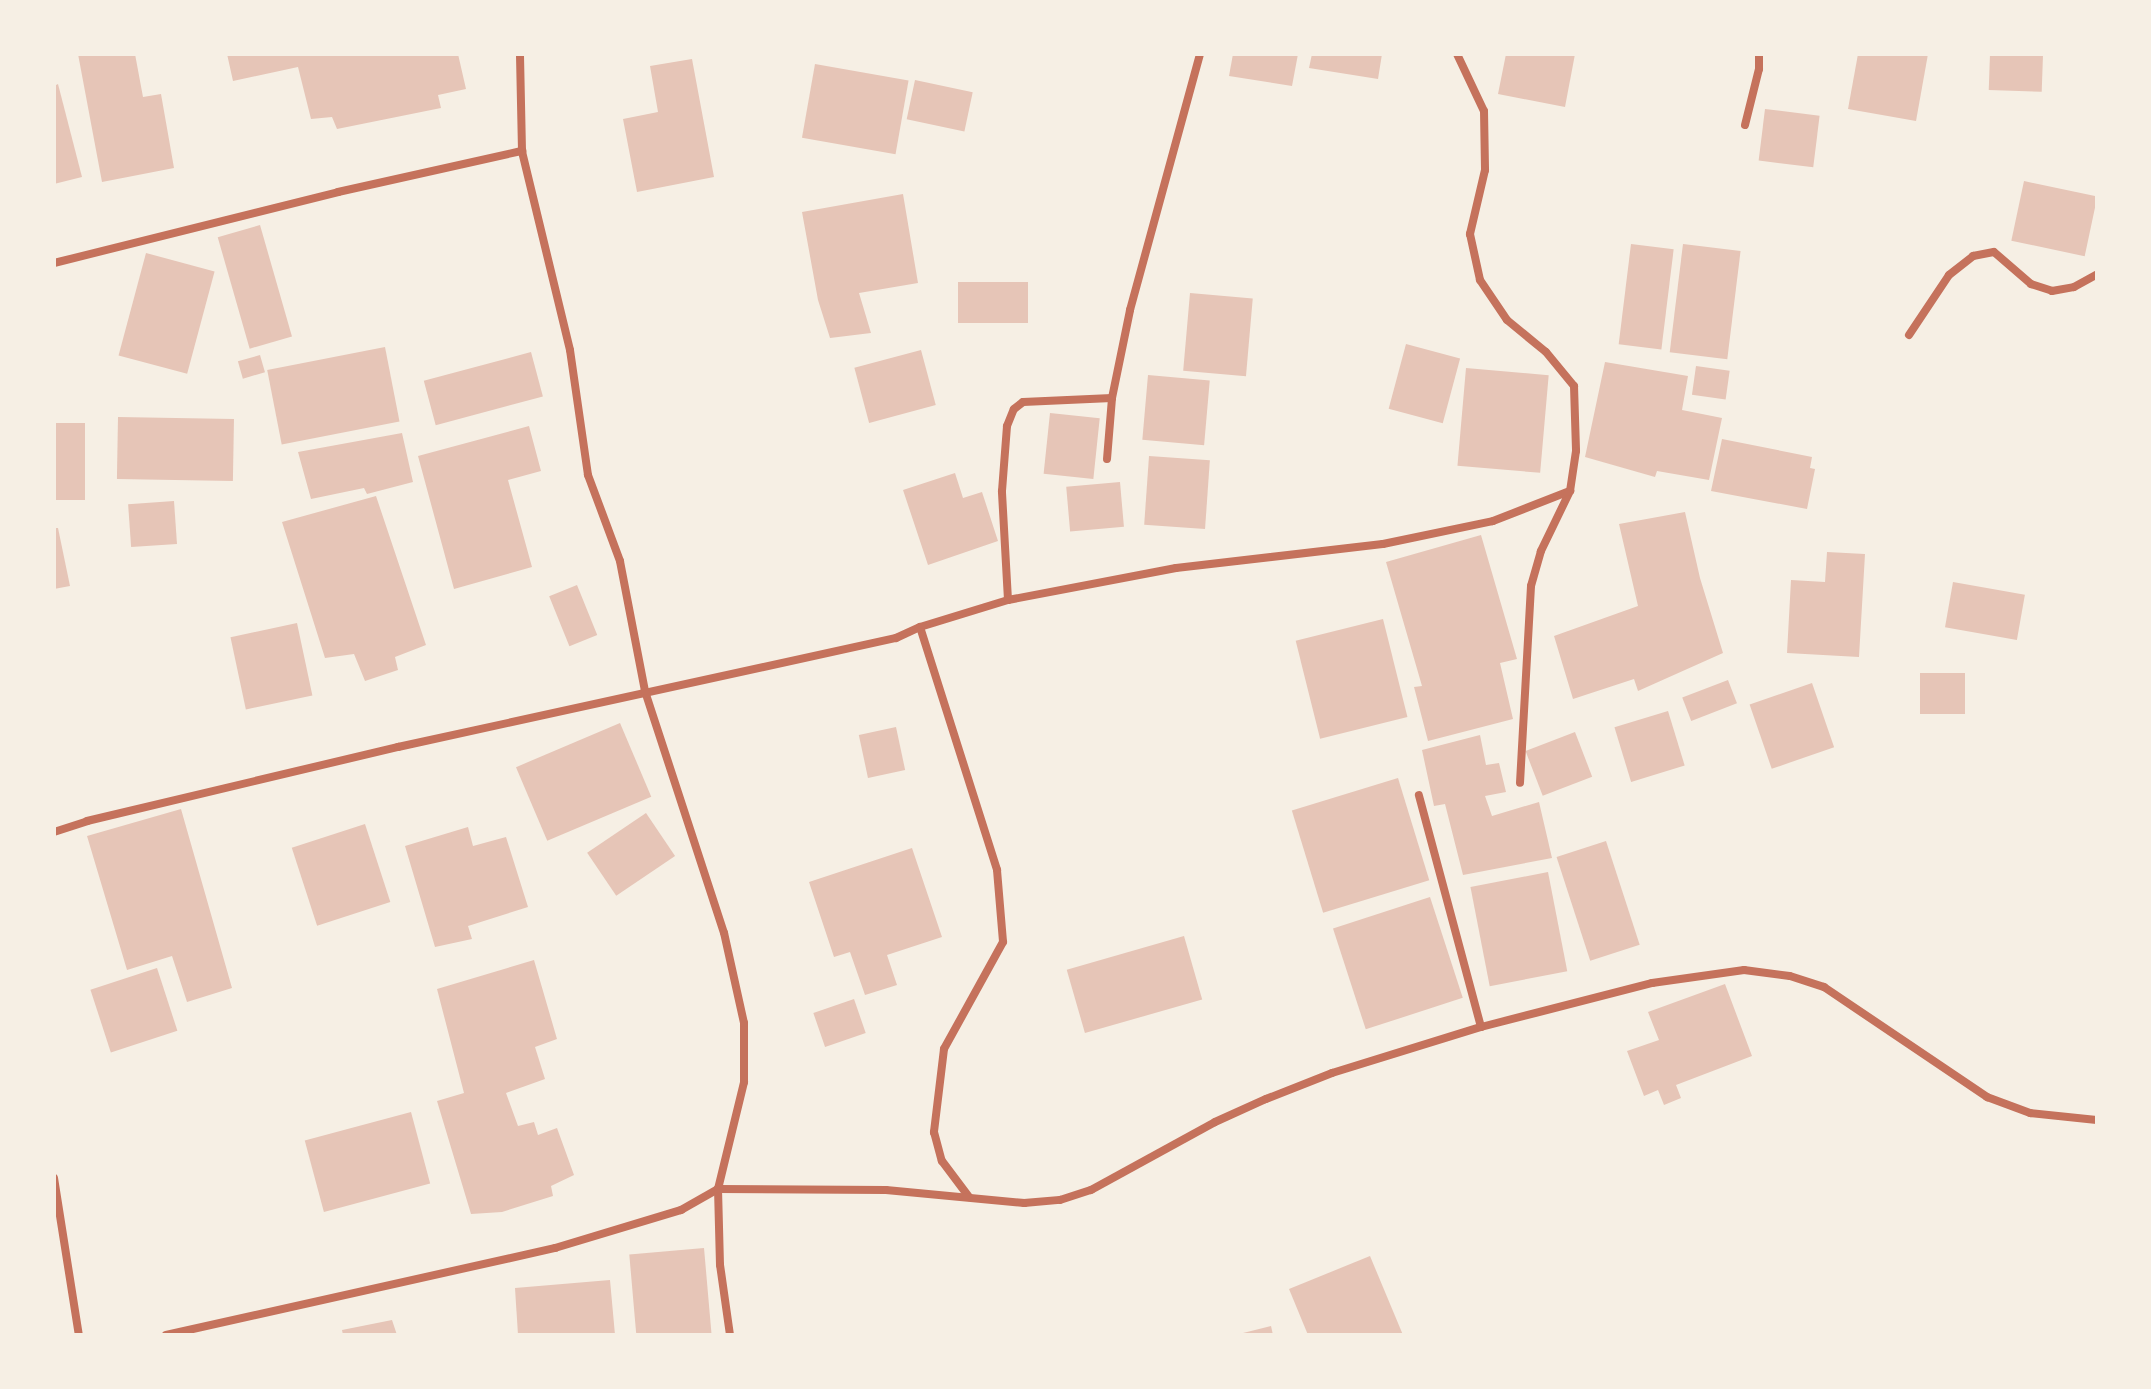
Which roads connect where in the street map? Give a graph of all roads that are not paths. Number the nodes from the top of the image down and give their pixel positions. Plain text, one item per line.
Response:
1 (520, 54) edge
2 (1200, 54) edge
3 (1457, 54) edge
4 (1759, 54) edge
5 (1745, 125) dead end
6 (522, 151) junction
7 (54, 263) edge
8 (2097, 274) edge
9 (1909, 335) dead end
10 (1112, 398) junction
11 (1107, 459) dead end
12 (1570, 491) junction
13 (1008, 600) junction
14 (920, 627) junction
15 (645, 691) junction
16 (1520, 783) dead end
17 (1419, 795) dead end
18 (54, 832) edge
19 (1481, 1027) junction
20 (2097, 1120) edge
21 (54, 1178) edge
22 (718, 1189) junction
23 (969, 1197) junction
24 (79, 1335) edge
25 (166, 1335) edge
26 (730, 1335) edge

1 - 6 street
2 - 10 street
3 - 12 street
4 - 5 street
6 - 7 street
6 - 15 street
8 - 9 street
10 - 11 street
10 - 13 street
12 - 13 street
12 - 16 street
13 - 14 street
14 - 15 street
14 - 23 street
15 - 18 street
15 - 22 street
17 - 19 street
19 - 20 street
19 - 23 street
21 - 24 street
22 - 23 street
22 - 25 street
22 - 26 street

